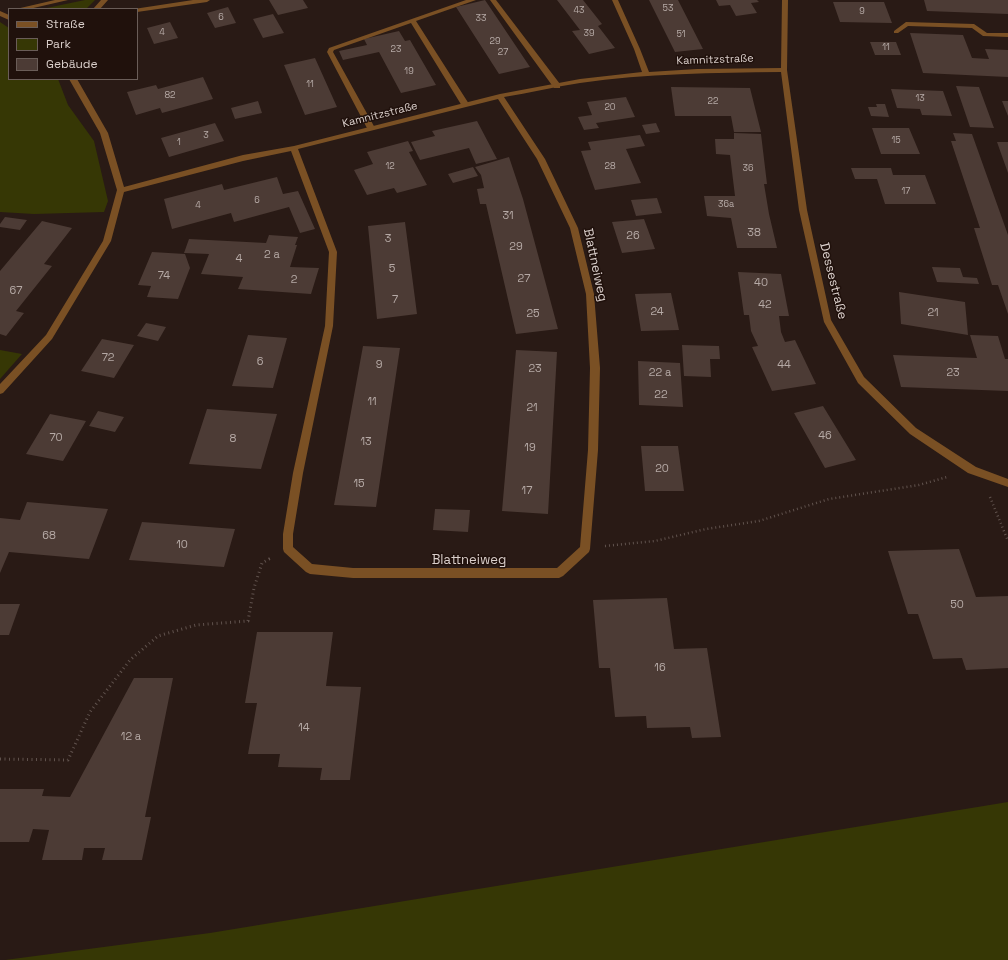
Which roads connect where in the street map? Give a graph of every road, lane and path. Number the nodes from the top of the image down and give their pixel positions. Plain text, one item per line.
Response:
1 (65, 0) edge
2 (105, 0) edge
3 (207, 0) edge
4 (473, 0) edge
5 (493, 0) edge
6 (615, 0) edge
7 (785, 0) edge
8 (24, 8) edge
9 (97, 8) edge
10 (138, 10) edge
11 (412, 20) junction
12 (896, 32) dead end
13 (1008, 35) edge
14 (784, 70) junction
15 (646, 74) junction
16 (74, 80) edge
17 (557, 86) junction
18 (500, 96) junction
19 (465, 104) junction
20 (371, 128) junction
21 (294, 148) junction
22 (121, 190) junction
23 (0, 390) edge
24 (972, 470) junction
25 (1008, 483) edge
26 (1008, 541) edge
27 (288, 549) junction
28 (585, 549) junction
29 (0, 759) edge

1 - 8 street
2 - 9 street
3 - 10 street
4 - 11 street
5 - 17 street
6 - 15 street
7 - 14 street, Dessestraße
11 - 19 street
11 - 20 street
12 - 13 street
14 - 15 street, Kamnitzstraße
14 - 24 street, Dessestraße
15 - 17 street, Kamnitzstraße
16 - 22 street
17 - 18 street, Kamnitzstraße
18 - 19 street, Kamnitzstraße
18 - 28 street, Blattneiweg
19 - 20 street, Kamnitzstraße
20 - 21 street, Kamnitzstraße
21 - 22 street, Kamnitzstraße
21 - 27 street
22 - 23 street
24 - 25 street, Dessestraße
24 - 26 path
24 - 28 path
27 - 28 street, Blattneiweg
27 - 29 path

